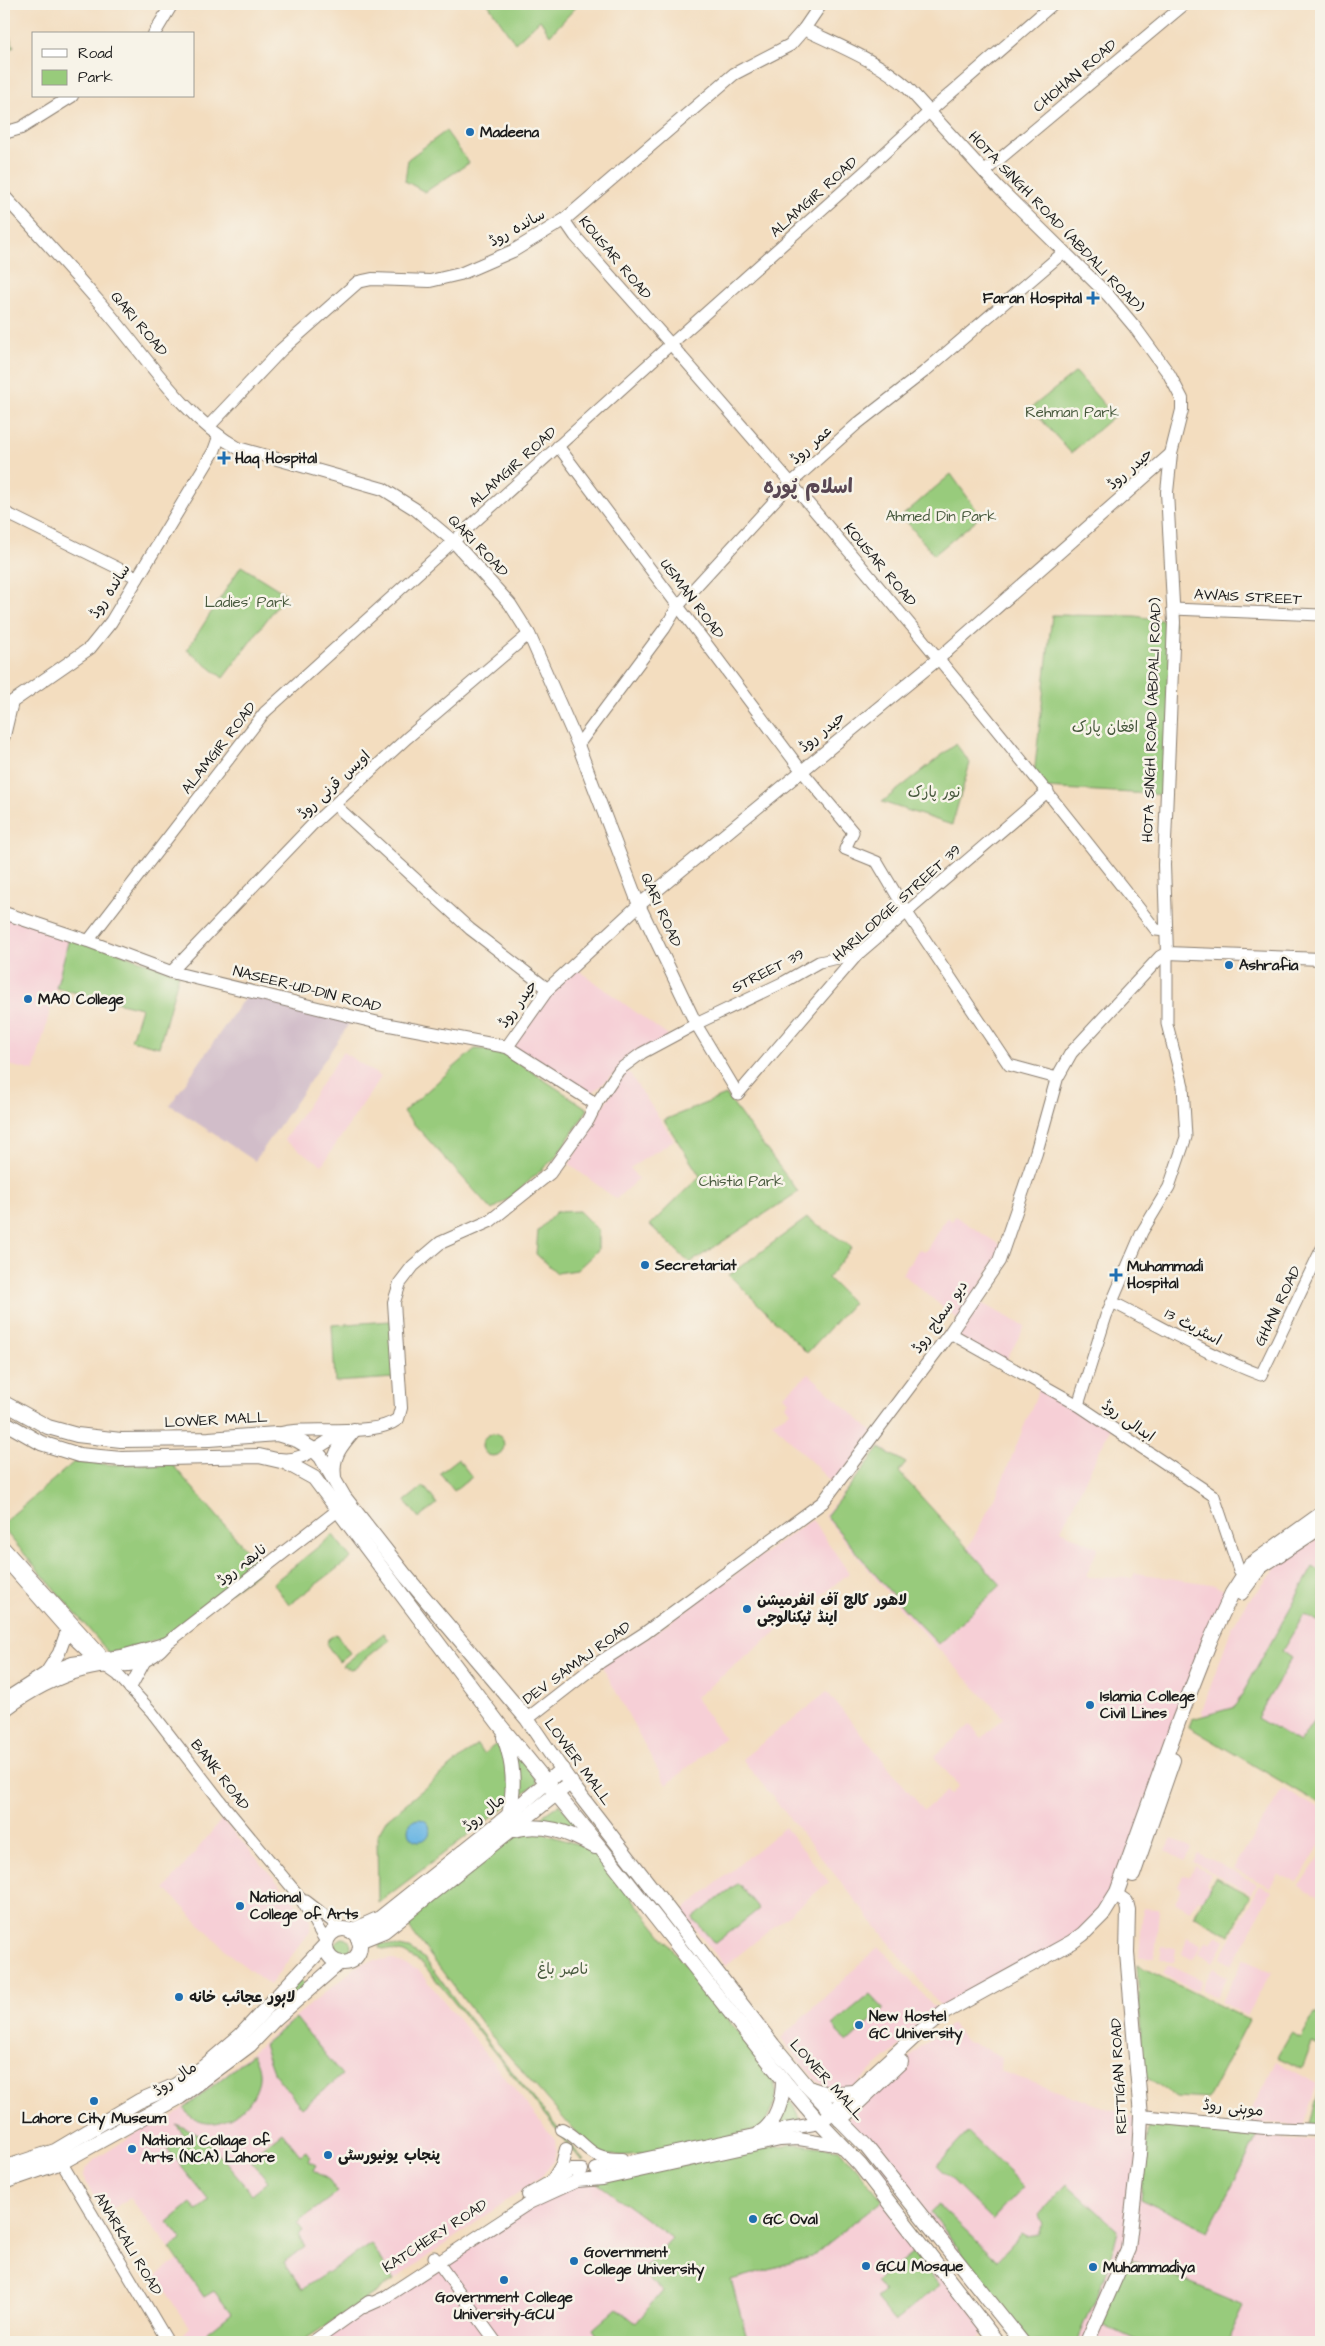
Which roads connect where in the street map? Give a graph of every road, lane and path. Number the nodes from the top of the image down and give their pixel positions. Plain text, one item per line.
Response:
1 (172, 4) edge
2 (820, 4) edge
3 (1053, 4) edge
4 (1185, 4) edge
5 (804, 29) junction
6 (155, 32) edge
7 (69, 98) edge
8 (929, 112) junction
9 (4, 133) edge
10 (984, 172) junction
11 (4, 196) edge
12 (564, 220) junction
13 (1065, 251) junction
14 (671, 344) junction
15 (209, 426) junction
16 (219, 437) junction
17 (558, 446) junction
18 (1171, 454) junction
19 (790, 484) junction
20 (4, 512) edge
21 (454, 541) junction
22 (138, 578) junction
23 (678, 606) junction
24 (1173, 608) junction
25 (1321, 615) edge
26 (529, 634) junction
27 (938, 659) junction
28 (4, 736) edge
29 (578, 746) junction
30 (801, 770) junction
31 (1048, 791) junction
32 (334, 805) junction
33 (639, 905) junction
34 (906, 911) junction
35 (4, 912) edge
36 (1166, 930) junction
37 (88, 941) junction
38 (858, 954) junction
39 (1167, 954) junction
40 (1321, 959) edge
41 (171, 972) junction
42 (548, 989) junction
43 (696, 1024) junction
44 (507, 1047) junction
45 (1057, 1078) junction
46 (738, 1094) joint
47 (596, 1104) junction
48 (1321, 1250) edge
49 (1112, 1302) junction
50 (950, 1333) junction
51 (1261, 1375) joint
52 (4, 1403) edge
53 (1078, 1405) junction
54 (4, 1422) edge
55 (354, 1430) junction
56 (277, 1434) junction
57 (314, 1450) junction
58 (273, 1458) junction
59 (314, 1478) junction
60 (335, 1485) junction
61 (336, 1511) junction
62 (1321, 1514) edge
63 (1321, 1527) edge
64 (4, 1547) edge
65 (4, 1559) edge
66 (1244, 1572) junction
67 (66, 1631) junction
68 (646, 1633) joint
69 (167, 1643) junction
70 (145, 1660) junction
71 (108, 1665) junction
72 (46, 1674) junction
73 (130, 1688) junction
74 (4, 1700) edge
75 (4, 1711) edge
76 (527, 1719) junction
77 (499, 1724) junction
78 (562, 1769) junction
79 (571, 1782) junction
80 (545, 1783) junction
81 (555, 1795) junction
82 (508, 1815) junction
83 (508, 1832) junction
84 (603, 1851) junction
85 (298, 1896) junction
86 (1119, 1897) junction
87 (351, 1934) junction
88 (326, 1943) junction
89 (339, 1963) junction
90 (783, 2080) junction
91 (808, 2087) junction
92 (856, 2091) junction
93 (836, 2116) junction
94 (1141, 2116) junction
95 (820, 2123) junction
96 (562, 2129) dead end
97 (1321, 2130) edge
98 (760, 2133) junction
99 (842, 2146) junction
100 (566, 2149) dead end
101 (58, 2157) junction
102 (647, 2159) junction
103 (4, 2168) edge
104 (589, 2174) junction
105 (552, 2181) junction
106 (4, 2182) edge
107 (436, 2259) junction
108 (990, 2300) junction
109 (973, 2312) junction
110 (168, 2342) edge
111 (313, 2342) edge
112 (496, 2342) edge
113 (997, 2342) edge
114 (1022, 2342) edge
115 (1087, 2342) edge

1 - 6 main road
2 - 5 main road, ساندہ روڈ
3 - 8 street, ALAMGIR ROAD
4 - 10 street, CHOHAN ROAD
5 - 8 main road, HOTA SINGH ROAD (ABDALI ROAD)
5 - 12 main road, ساندہ روڈ
7 - 9 main road
8 - 10 main road, HOTA SINGH ROAD (ABDALI ROAD)
8 - 14 street, ALAMGIR ROAD
10 - 13 main road, HOTA SINGH ROAD (ABDALI ROAD)
11 - 15 main road, QARI ROAD
12 - 14 street, KOUSAR ROAD
12 - 15 main road, ساندہ روڈ
13 - 18 main road, HOTA SINGH ROAD (ABDALI ROAD)
13 - 19 street, عمر روڈ
14 - 17 street, ALAMGIR ROAD
14 - 19 street, KOUSAR ROAD
15 - 16 main road, QARI ROAD
16 - 21 main road, QARI ROAD
16 - 22 main road, ساندہ روڈ
17 - 21 street, ALAMGIR ROAD
17 - 23 street, USMAN ROAD
18 - 24 main road, HOTA SINGH ROAD (ABDALI ROAD)
18 - 27 main road, حیدر روڈ
19 - 23 street, عمر روڈ
19 - 27 street, KOUSAR ROAD
20 - 22 street
21 - 26 main road, QARI ROAD
21 - 37 street, ALAMGIR ROAD
22 - 28 main road, ساندہ روڈ
23 - 29 street, عمر روڈ
23 - 30 street, USMAN ROAD
24 - 25 street, AWAIS STREET
24 - 36 main road, HOTA SINGH ROAD (ABDALI ROAD)
26 - 29 main road, QARI ROAD
26 - 32 street, اویس قرنی روڈ
27 - 30 main road, حیدر روڈ
27 - 31 street, KOUSAR ROAD
29 - 33 main road, QARI ROAD
30 - 33 main road, حیدر روڈ
30 - 34 street, USMAN ROAD
31 - 34 street, HARILODGE STREET 39
31 - 36 street, KOUSAR ROAD
32 - 41 street, اویس قرنی روڈ
32 - 42 street
33 - 42 main road, حیدر روڈ
33 - 43 main road, QARI ROAD
34 - 38 street, HARILODGE STREET 39
34 - 45 street
35 - 37 main road, NASEER-UD-DIN ROAD
36 - 39 main road, HOTA SINGH ROAD (ABDALI ROAD)
37 - 41 main road, NASEER-UD-DIN ROAD
38 - 43 street, STREET 39
38 - 46 street, HARILODGE STREET 39
39 - 40 main road
39 - 45 main road, دیو سماج روڈ
39 - 49 street, HOTA SINGH ROAD (ABDALI ROAD)
41 - 44 main road, NASEER-UD-DIN ROAD
42 - 44 main road, حیدر روڈ
43 - 46 street, QARI ROAD
43 - 47 street, STREET 39
44 - 47 main road, NASEER-UD-DIN ROAD
45 - 50 main road, دیو سماج روڈ
47 - 55 main road
48 - 51 street, GHANI ROAD
49 - 51 street, اسٹریٹ 13
49 - 53 street, HOTA SINGH ROAD (ABDALI ROAD)
50 - 53 street, ابدالی روڈ
50 - 68 main road, دیو سماج روڈ
52 - 56 main road, LOWER MALL
53 - 66 street, ابدالی روڈ
54 - 58 main road, LOWER MALL
55 - 56 main road
55 - 57 main road
55 - 60 main road
56 - 57 main road, LOWER MALL
57 - 58 main road
57 - 59 main road
57 - 60 main road, LOWER MALL
58 - 59 main road, LOWER MALL
59 - 61 main road, LOWER MALL
60 - 76 main road, LOWER MALL
61 - 69 main road, نابھہ روڈ
61 - 77 main road, LOWER MALL
62 - 66 main road
63 - 86 main road
64 - 71 street, BANK ROAD
65 - 67 street, BANK ROAD
66 - 86 main road
67 - 71 street, BANK ROAD
67 - 72 main road
68 - 76 main road, DEV SAMAJ ROAD
69 - 70 main road, نابھہ روڈ
69 - 71 main road, نابھہ روڈ
70 - 71 main road, نابھہ روڈ
70 - 73 main road
71 - 72 main road, نابھہ روڈ
71 - 73 street, BANK ROAD
71 - 75 main road, نابھہ روڈ
72 - 74 main road, نابھہ روڈ
73 - 85 street, BANK ROAD
76 - 78 main road, LOWER MALL
77 - 80 main road, LOWER MALL
77 - 82 main road
78 - 79 main road, LOWER MALL
78 - 80 main road, مال روڈ
79 - 81 main road, مال روڈ
79 - 91 main road, LOWER MALL
80 - 81 main road, LOWER MALL
80 - 82 main road, مال روڈ
81 - 83 main road, مال روڈ
81 - 84 main road, LOWER MALL
82 - 87 main road, مال روڈ
83 - 84 main road
83 - 87 main road, مال روڈ
84 - 90 main road, LOWER MALL
85 - 87 street, BANK ROAD
85 - 88 street, BANK ROAD
86 - 92 main road
86 - 93 main road
86 - 94 main road, RETTIGAN ROAD
87 - 88 main road
87 - 89 main road
88 - 89 main road
88 - 101 main road, مال روڈ
89 - 101 main road, مال روڈ
90 - 95 main road, LOWER MALL
90 - 98 main road
91 - 92 main road
91 - 93 main road, LOWER MALL
92 - 93 main road
93 - 95 main road
93 - 108 main road, LOWER MALL
94 - 97 main road, موہنی روڈ
94 - 115 main road, RETTIGAN ROAD
95 - 98 main road, KATCHERY ROAD
95 - 99 main road, LOWER MALL
96 - 102 main road
98 - 102 main road, KATCHERY ROAD
99 - 104 main road, KATCHERY ROAD
99 - 109 main road, LOWER MALL
100 - 105 main road
101 - 103 main road, مال روڈ
101 - 106 main road, مال روڈ
101 - 110 street, ANARKALI ROAD
102 - 104 main road, KATCHERY ROAD
104 - 105 main road, KATCHERY ROAD
104 - 107 main road
105 - 107 main road, KATCHERY ROAD
107 - 111 main road
107 - 112 street
108 - 109 main road
108 - 114 main road, LOWER MALL
109 - 113 main road, LOWER MALL

